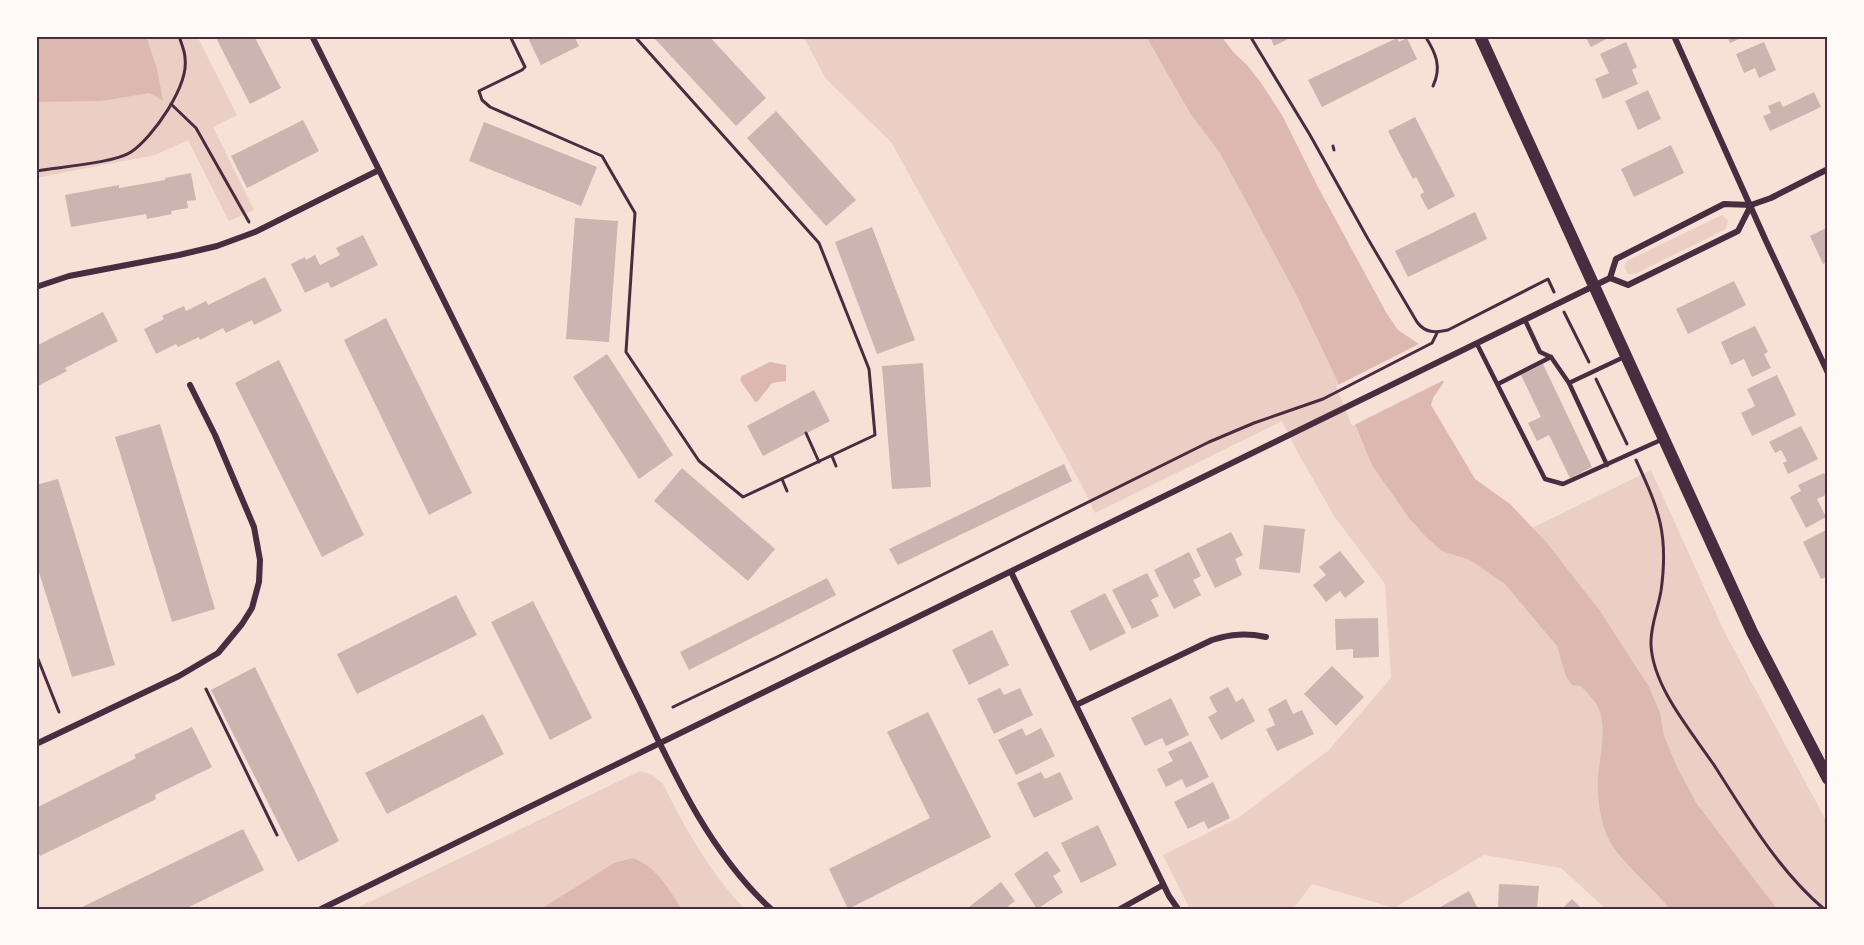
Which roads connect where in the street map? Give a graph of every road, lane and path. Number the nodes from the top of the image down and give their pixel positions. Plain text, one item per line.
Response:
1 (179, 36) edge
2 (312, 36) edge
3 (510, 36) edge
4 (636, 36) edge
5 (1250, 36) edge
6 (1425, 36) edge
7 (1480, 36) edge
8 (1674, 36) edge
9 (1434, 86) dead end
10 (171, 105) junction
11 (1828, 169) edge
12 (379, 170) junction
13 (36, 171) edge
14 (1751, 205) junction
15 (255, 232) junction
16 (1610, 278) junction
17 (1594, 286) junction
18 (36, 287) edge
19 (1553, 290) dead end
20 (1567, 317) dead end
21 (1525, 320) junction
22 (1437, 333) junction
23 (1477, 344) junction
24 (1626, 356) junction
25 (1551, 357) junction
26 (1587, 357) dead end
27 (1828, 373) edge
28 (1569, 382) junction
29 (1598, 382) dead end
30 (1498, 384) junction
31 (190, 385) dead end
32 (806, 433) dead end
33 (1624, 438) dead end
34 (1664, 438) junction
35 (832, 456) junction
36 (819, 462) junction
37 (1637, 463) dead end
38 (1606, 465) junction
39 (836, 466) dead end
40 (782, 479) junction
41 (787, 491) dead end
42 (1011, 572) junction
43 (1266, 637) dead end
44 (36, 654) edge
45 (206, 689) dead end
46 (1076, 705) junction
47 (673, 706) dead end
48 (59, 712) dead end
49 (36, 744) edge
50 (660, 744) junction
51 (1828, 779) edge
52 (277, 835) dead end
53 (1163, 885) junction
54 (321, 909) edge
55 (771, 909) edge
56 (1120, 909) edge
57 (1178, 909) edge
58 (1824, 909) edge

1 - 10 path
2 - 12 street
3 - 40 path
4 - 35 path
5 - 22 path
6 - 9 path
7 - 17 main road
8 - 14 street
10 - 13 path
10 - 15 path
11 - 14 street
12 - 15 street
12 - 50 street
14 - 16 street
14 - 16 street
14 - 27 street
15 - 18 street
16 - 17 street
17 - 21 street
17 - 24 main road
19 - 22 path
20 - 26 path
21 - 23 street
21 - 25 lane
22 - 47 path
23 - 30 lane
23 - 42 street
24 - 28 lane
24 - 34 main road
25 - 28 lane
25 - 30 lane
28 - 38 lane
29 - 33 path
30 - 38 lane
31 - 49 street
32 - 36 path
34 - 38 lane
34 - 51 main road
35 - 36 path
35 - 39 path
36 - 40 path
37 - 58 path
40 - 41 path
42 - 46 street
42 - 50 street
43 - 46 street
44 - 48 path
45 - 52 path
46 - 53 street
50 - 54 street
50 - 55 street
53 - 56 street
53 - 57 street

